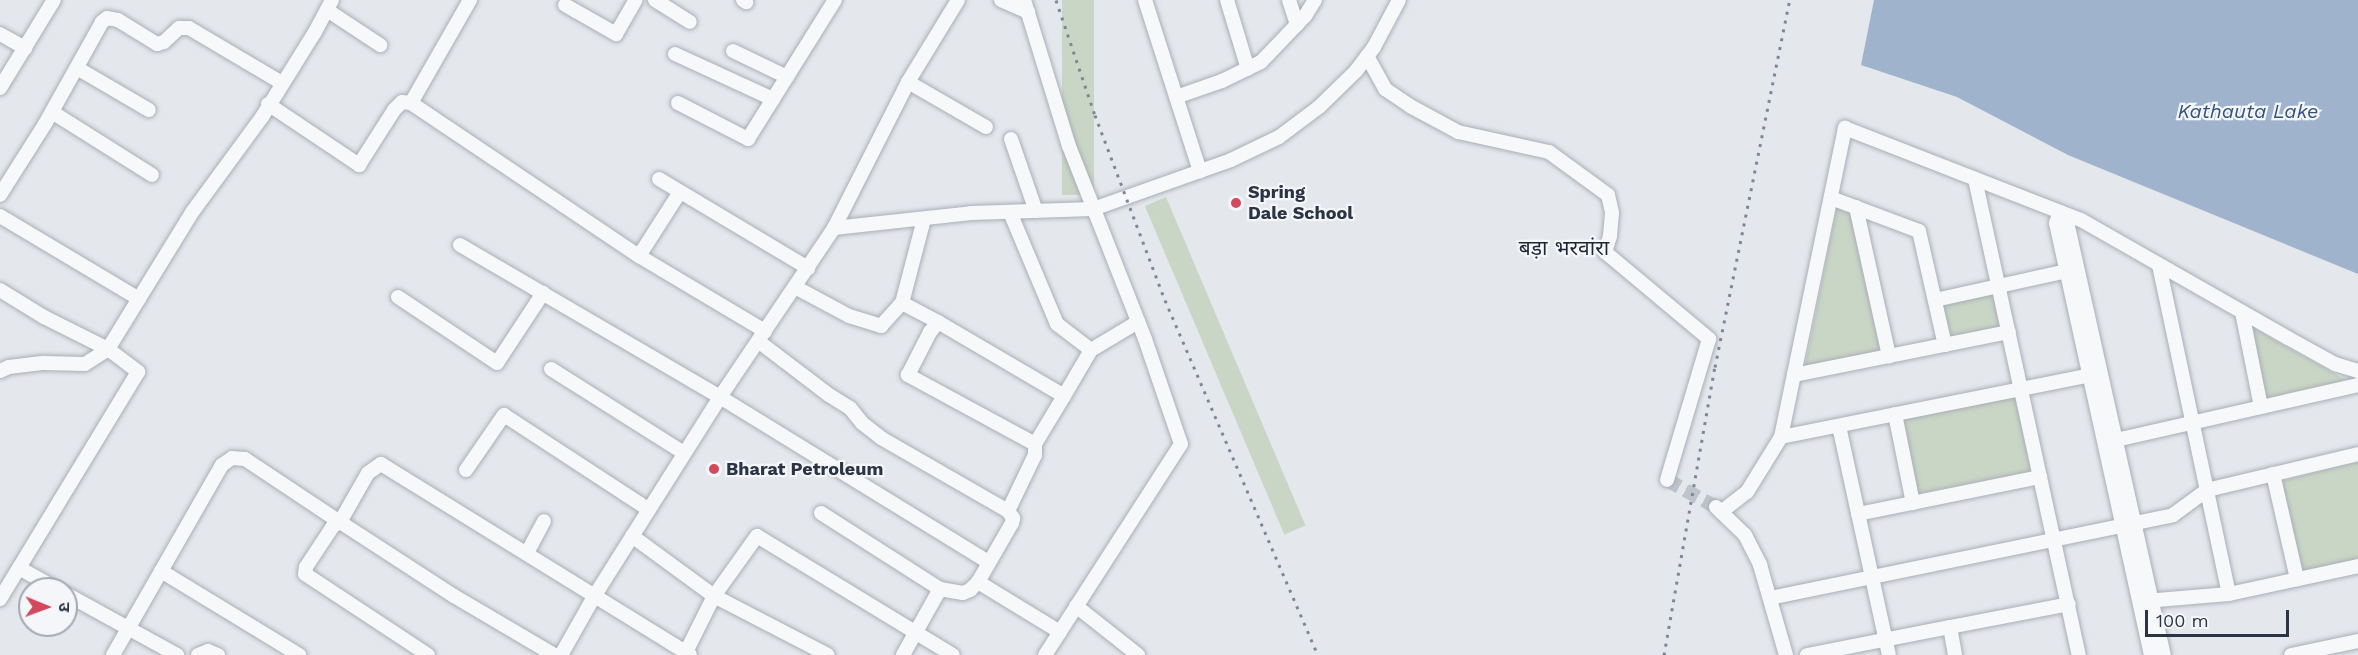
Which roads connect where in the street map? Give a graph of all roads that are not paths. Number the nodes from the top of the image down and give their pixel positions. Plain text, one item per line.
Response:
1 (54, 0) edge
2 (470, 0) edge
3 (636, 0) edge
4 (655, 0) edge
5 (835, 0) edge
6 (958, 0) edge
7 (1001, 0) edge
8 (1145, 0) edge
9 (1227, 0) edge
10 (1289, 0) edge
11 (1315, 0) edge
12 (1399, 0) edge
13 (563, 2) edge
14 (330, 5) edge
15 (1026, 6) edge
16 (690, 22) dead end
17 (1297, 25) junction
18 (0, 34) edge
19 (380, 45) dead end
20 (25, 48) junction
21 (733, 51) dead end
22 (675, 54) dead end
23 (1367, 56) junction
24 (77, 68) junction
25 (1248, 69) junction
26 (787, 77) junction
27 (908, 82) junction
28 (282, 83) junction
29 (0, 88) edge
30 (1176, 97) junction
31 (773, 99) junction
32 (411, 103) junction
33 (678, 103) dead end
34 (268, 104) junction
35 (149, 110) dead end
36 (52, 112) junction
37 (986, 127) dead end
38 (1011, 139) dead end
39 (1200, 171) junction
40 (152, 175) dead end
41 (659, 179) dead end
42 (1975, 179) junction
43 (680, 192) junction
44 (0, 195) edge
45 (1831, 198) junction
46 (1856, 207) junction
47 (1093, 209) junction
48 (1036, 211) junction
49 (1010, 212) junction
50 (2060, 212) junction
51 (0, 216) edge
52 (924, 219) junction
53 (834, 228) junction
54 (460, 245) dead end
55 (639, 256) junction
56 (2159, 265) junction
57 (808, 268) junction
58 (2072, 269) junction
59 (1999, 286) junction
60 (795, 287) junction
61 (0, 290) edge
62 (543, 293) junction
63 (398, 297) dead end
64 (139, 299) junction
65 (1935, 300) junction
66 (902, 303) junction
67 (2242, 312) junction
68 (938, 322) junction
69 (1138, 322) junction
70 (2009, 332) junction
71 (761, 336) junction
72 (1945, 345) junction
73 (108, 349) junction
74 (1091, 350) junction
75 (1889, 356) junction
76 (551, 369) dead end
77 (0, 371) edge
78 (2358, 371) edge
79 (2095, 374) junction
80 (1794, 375) junction
81 (2358, 385) edge
82 (2021, 389) junction
83 (1064, 396) junction
84 (720, 397) junction
85 (2261, 407) junction
86 (1895, 414) junction
87 (2192, 423) junction
88 (1839, 426) junction
89 (1781, 437) junction
90 (2116, 440) junction
91 (1035, 444) junction
92 (684, 453) junction
93 (2358, 454) edge
94 (466, 470) dead end
95 (2273, 474) junction
96 (2040, 477) junction
97 (1667, 480) dead end
98 (2207, 490) junction
99 (1913, 503) junction
100 (649, 510) junction
101 (1008, 511) junction
102 (821, 513) dead end
103 (1858, 514) junction
104 (544, 521) dead end
105 (340, 522) junction
106 (2129, 524) junction
107 (632, 536) junction
108 (2054, 539) junction
109 (527, 554) junction
110 (988, 562) junction
111 (2358, 566) edge
112 (19, 568) junction
113 (161, 571) junction
114 (1872, 576) junction
115 (35, 577) edge
116 (2297, 579) junction
117 (978, 582) junction
118 (940, 589) junction
119 (2229, 594) junction
120 (595, 595) junction
121 (714, 596) junction
122 (1770, 598) junction
123 (0, 599) edge
124 (78, 600) edge
125 (2146, 601) junction
126 (2069, 604) junction
127 (1076, 606) junction
128 (128, 627) junction
129 (1950, 627) junction
130 (915, 632) junction
131 (1060, 632) junction
132 (1886, 640) junction
133 (2358, 640) edge
134 (2309, 653) edge
135 (688, 654) edge
136 (1815, 654) edge
137 (112, 655) edge
138 (177, 655) edge
139 (198, 655) edge
140 (218, 655) edge
141 (299, 655) edge
142 (428, 655) edge
143 (554, 655) edge
144 (561, 655) edge
145 (828, 655) edge
146 (903, 655) edge
147 (953, 655) edge
148 (1045, 655) edge
149 (1138, 655) edge
150 (1786, 655) edge
151 (1889, 655) edge
152 (1955, 655) edge
153 (2079, 655) edge
154 (2151, 655) edge
155 (2164, 655) edge
156 (2291, 655) edge

1 - 20 street
2 - 32 street
3 - 13 street
4 - 16 street
5 - 26 street
6 - 27 street
7 - 15 street
8 - 30 street
9 - 25 street
10 - 17 street
11 - 17 street
12 - 23 street
14 - 19 street
14 - 28 street
15 - 47 street
17 - 25 street
18 - 20 street
20 - 29 street
21 - 26 street
22 - 31 street
23 - 39 street
23 - 97 street
24 - 28 street
24 - 35 street
24 - 36 street
25 - 30 street
26 - 31 street
27 - 37 street
27 - 53 street
28 - 34 street
30 - 39 street
31 - 33 street
32 - 34 street
32 - 55 street
34 - 64 street
36 - 40 street
36 - 44 street
38 - 48 street
39 - 47 street
41 - 43 street
42 - 45 street
42 - 50 street
42 - 59 street
43 - 55 street
43 - 57 street
45 - 46 street
45 - 80 street
46 - 65 street
46 - 75 street
47 - 48 street
47 - 69 street
48 - 49 street
49 - 52 street
49 - 74 street
50 - 56 street
50 - 58 street
51 - 64 street
52 - 53 street
52 - 66 street
53 - 57 street
54 - 62 street
55 - 71 street
56 - 67 street
56 - 87 street
57 - 60 street
58 - 59 street
58 - 79 street
59 - 65 street
59 - 70 street
60 - 66 street
60 - 71 street
61 - 73 street
62 - 63 street
62 - 84 street
64 - 73 street
65 - 72 street
66 - 68 street
67 - 78 street
67 - 85 street
68 - 83 street
68 - 91 street
69 - 74 street
69 - 127 street
70 - 72 street
70 - 82 street
71 - 84 street
71 - 101 street
72 - 75 street
73 - 77 street
73 - 112 street
74 - 83 street
75 - 80 street
76 - 92 street
79 - 82 street
79 - 90 street
79 - 106 street
80 - 89 street
81 - 85 street
82 - 86 street
82 - 96 street
83 - 91 street
84 - 92 street
84 - 110 street
85 - 87 street
86 - 88 street
86 - 99 street
87 - 90 street
87 - 98 street
88 - 89 street
88 - 103 street
89 - 122 street
90 - 106 street
91 - 101 street
92 - 100 street
93 - 95 street
94 - 100 street
95 - 98 street
95 - 116 street
96 - 99 street
96 - 108 street
98 - 106 street
98 - 119 street
99 - 103 street
100 - 107 street
101 - 110 street
102 - 118 street
103 - 114 street
104 - 109 street
105 - 109 street
105 - 113 street
105 - 142 street
105 - 143 street
106 - 108 street
106 - 125 street
107 - 120 street
107 - 121 street
108 - 114 street
108 - 126 street
109 - 120 street
110 - 117 street
111 - 116 street
112 - 115 street
112 - 123 street
113 - 128 street
113 - 141 street
114 - 122 street
114 - 132 street
116 - 119 street
117 - 118 street
117 - 131 street
118 - 130 street
119 - 125 street
120 - 135 street
120 - 144 street
121 - 130 street
121 - 135 street
121 - 145 street
122 - 150 street
124 - 128 street
125 - 154 street
125 - 155 street
126 - 129 street
126 - 153 street
127 - 131 street
127 - 149 street
128 - 137 street
128 - 138 street
129 - 132 street
129 - 152 street
130 - 146 street
130 - 147 street
131 - 148 street
132 - 136 street
132 - 151 street
133 - 134 street
134 - 156 street
139 - 140 street

